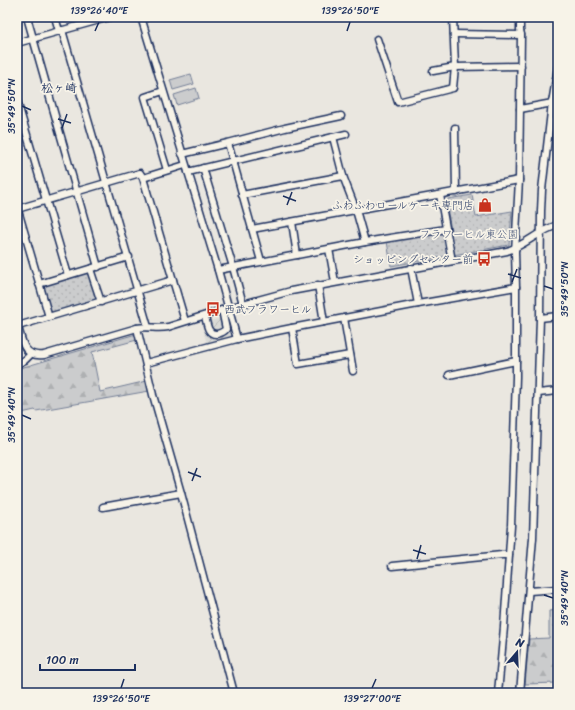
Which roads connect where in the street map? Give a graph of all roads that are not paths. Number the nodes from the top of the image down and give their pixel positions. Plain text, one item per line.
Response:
1 (27, 17) edge
2 (55, 17) edge
3 (110, 17) edge
4 (141, 17) edge
5 (453, 17) edge
6 (520, 17) edge
7 (96, 19) edge
8 (61, 31) junction
9 (454, 34) junction
10 (521, 35) junction
11 (33, 38) junction
12 (377, 40) dead end
13 (17, 43) edge
14 (521, 66) junction
15 (454, 67) junction
16 (558, 67) edge
17 (433, 72) dead end
18 (163, 91) junction
19 (17, 101) edge
20 (555, 103) edge
21 (520, 109) junction
22 (341, 116) dead end
23 (455, 128) dead end
24 (346, 134) dead end
25 (333, 137) junction
26 (228, 143) junction
27 (182, 154) junction
28 (232, 161) junction
29 (185, 165) junction
30 (203, 168) junction
31 (167, 170) junction
32 (188, 172) junction
33 (343, 176) junction
34 (143, 178) junction
35 (519, 180) junction
36 (107, 183) junction
37 (77, 191) junction
38 (456, 192) junction
39 (242, 194) junction
40 (440, 195) junction
41 (46, 200) junction
42 (17, 208) edge
43 (356, 210) junction
44 (292, 222) junction
45 (558, 225) edge
46 (252, 229) junction
47 (446, 229) junction
48 (541, 232) junction
49 (365, 242) junction
50 (515, 248) junction
51 (329, 249) junction
52 (297, 255) junction
53 (129, 257) junction
54 (452, 261) junction
55 (261, 262) junction
56 (98, 266) junction
57 (233, 267) junction
58 (411, 268) junction
59 (90, 269) junction
60 (218, 270) junction
61 (68, 275) junction
62 (173, 280) junction
63 (335, 282) junction
64 (40, 284) junction
65 (318, 285) junction
66 (516, 287) junction
67 (138, 291) junction
68 (101, 302) junction
69 (243, 304) junction
70 (418, 304) junction
71 (228, 308) junction
72 (222, 310) junction
73 (205, 316) junction
74 (558, 316) edge
75 (49, 317) junction
76 (344, 318) junction
77 (540, 318) junction
78 (185, 322) junction
79 (324, 322) junction
80 (18, 325) edge
81 (148, 327) junction
82 (137, 328) junction
83 (292, 328) junction
84 (237, 340) junction
85 (31, 354) junction
86 (350, 355) junction
87 (516, 361) junction
88 (146, 363) junction
89 (17, 364) edge
90 (353, 371) dead end
91 (450, 375) dead end
92 (558, 391) edge
93 (538, 393) junction
94 (181, 493) junction
95 (103, 507) dead end
96 (509, 555) junction
97 (392, 566) dead end
98 (558, 589) edge
99 (529, 591) junction
100 (234, 693) edge
101 (498, 693) edge
102 (520, 693) edge

1 - 11 street
2 - 8 street
3 - 7 street
4 - 18 street
5 - 9 street
6 - 10 street
7 - 8 street
8 - 11 street
8 - 36 street
9 - 10 street
9 - 15 street
10 - 14 street
11 - 13 street
11 - 37 street
12 - 15 street
14 - 15 street
14 - 21 street
15 - 17 street
16 - 20 street
18 - 27 street
18 - 31 street
19 - 41 street
20 - 21 street
20 - 48 street
21 - 35 street
22 - 26 street
23 - 38 street
24 - 25 street
25 - 28 street
25 - 33 street
26 - 27 street
26 - 28 street
27 - 29 street
28 - 30 street
28 - 39 street
29 - 31 street
29 - 32 street
30 - 32 street
30 - 57 street
31 - 34 street
32 - 60 street
33 - 39 street
33 - 43 street
34 - 36 street
34 - 62 street
35 - 38 street
35 - 50 street
36 - 37 street
36 - 53 street
37 - 41 street
37 - 56 street
38 - 40 street
39 - 46 street
40 - 43 street
40 - 47 street
41 - 42 street
41 - 61 street
42 - 64 street
43 - 44 street
43 - 49 street
44 - 46 street
44 - 52 street
45 - 48 street
46 - 55 street
47 - 49 street
47 - 54 street
48 - 50 street
48 - 77 street
49 - 51 street
50 - 54 street
50 - 66 street
51 - 52 street
51 - 63 street
52 - 55 street
53 - 56 street
53 - 67 street
54 - 58 street
55 - 57 street
56 - 59 street
57 - 60 street
57 - 69 street
58 - 63 street
58 - 70 street
59 - 61 street
59 - 68 street
60 - 71 street
61 - 64 street
62 - 67 street
62 - 78 street
63 - 65 street
64 - 75 street
65 - 69 street
65 - 79 street
66 - 70 street
66 - 87 street
67 - 68 street
67 - 81 street
68 - 75 street
69 - 71 street
70 - 76 street
71 - 72 street
71 - 84 street
72 - 73 street
72 - 73 street
73 - 78 street
74 - 77 street
75 - 80 street
76 - 79 street
76 - 86 street
77 - 93 street
78 - 81 street
79 - 83 street
80 - 85 street
81 - 82 street
82 - 85 street
82 - 88 street
83 - 84 street
83 - 86 street
84 - 88 street
85 - 89 street
86 - 90 street
87 - 91 street
87 - 96 street
88 - 94 street
92 - 93 street
93 - 99 street
94 - 95 street
94 - 100 street
96 - 97 street
96 - 101 street
98 - 99 street
99 - 102 street

